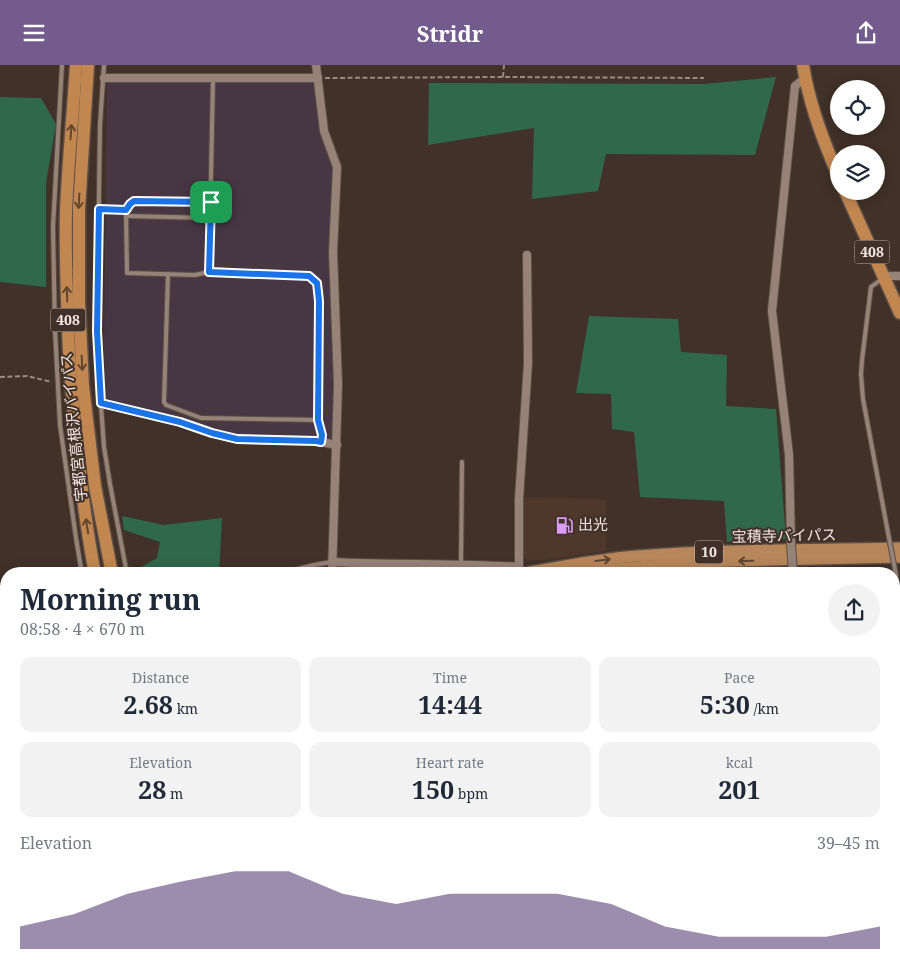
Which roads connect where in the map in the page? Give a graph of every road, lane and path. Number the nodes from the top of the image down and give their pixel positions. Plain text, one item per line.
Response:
1 (62, 65) edge
2 (76, 65) edge
3 (88, 65) edge
4 (104, 65) edge
5 (316, 65) edge
6 (504, 65) edge
7 (804, 71) edge
8 (504, 77) junction
9 (104, 78) junction
10 (318, 78) junction
11 (704, 78) dead end
12 (213, 79) junction
13 (830, 156) edge
14 (849, 200) edge
15 (211, 202) junction
16 (99, 209) junction
17 (126, 210) junction
18 (126, 216) junction
19 (210, 218) junction
20 (527, 255) dead end
21 (209, 272) junction
22 (168, 274) junction
23 (900, 276) edge
24 (884, 278) junction
25 (900, 313) edge
26 (0, 377) edge
27 (58, 384) junction
28 (101, 403) junction
29 (318, 420) junction
30 (321, 442) junction
31 (337, 445) junction
32 (462, 462) dead end
33 (110, 484) junction
34 (96, 486) junction
35 (900, 548) edge
36 (900, 557) edge
37 (333, 562) junction
38 (461, 564) junction
39 (81, 567) edge
40 (94, 567) edge
41 (111, 567) edge
42 (126, 567) edge
43 (306, 567) edge
44 (333, 567) edge
45 (486, 567) edge
46 (520, 567) edge
47 (548, 567) edge
48 (633, 567) edge
49 (793, 567) edge
50 (894, 567) edge

1 - 27 lane
40 -> 2 highway, 宇都宮高根沢バイパス / 408
3 -> 34 highway, 宇都宮高根沢バイパス / 408
4 - 9 lane
5 - 10 street
6 - 8 path
7 - 13 highway
7 - 49 street, bridge
8 - 10 path
8 - 11 path
9 - 12 street
9 - 16 lane
10 - 12 street
10 - 31 street
12 - 15 lane
14 - 24 highway, 408
15 - 17 lane
15 - 19 lane
16 - 17 lane
16 - 28 lane
17 - 18 lane
18 - 19 lane
18 - 22 lane
19 - 21 lane
20 - 46 street
21 - 22 lane
21 - 29 lane
22 - 29 lane
23 - 24 street
24 - 25 highway, 408
24 - 50 lane, bridge
26 - 27 path
27 - 39 lane
28 - 30 street
28 - 33 lane
29 - 30 lane
30 - 31 street
31 - 37 street
32 - 38 lane
33 - 34 lane
33 - 42 lane
34 - 41 highway, 宇都宮高根沢バイパス / 408
47 -> 35 main road, 宝積寺バイパス / 10
36 -> 48 main road, 宝積寺バイパス / 10
37 - 38 street
37 - 43 lane
37 - 44 street
38 - 45 street

